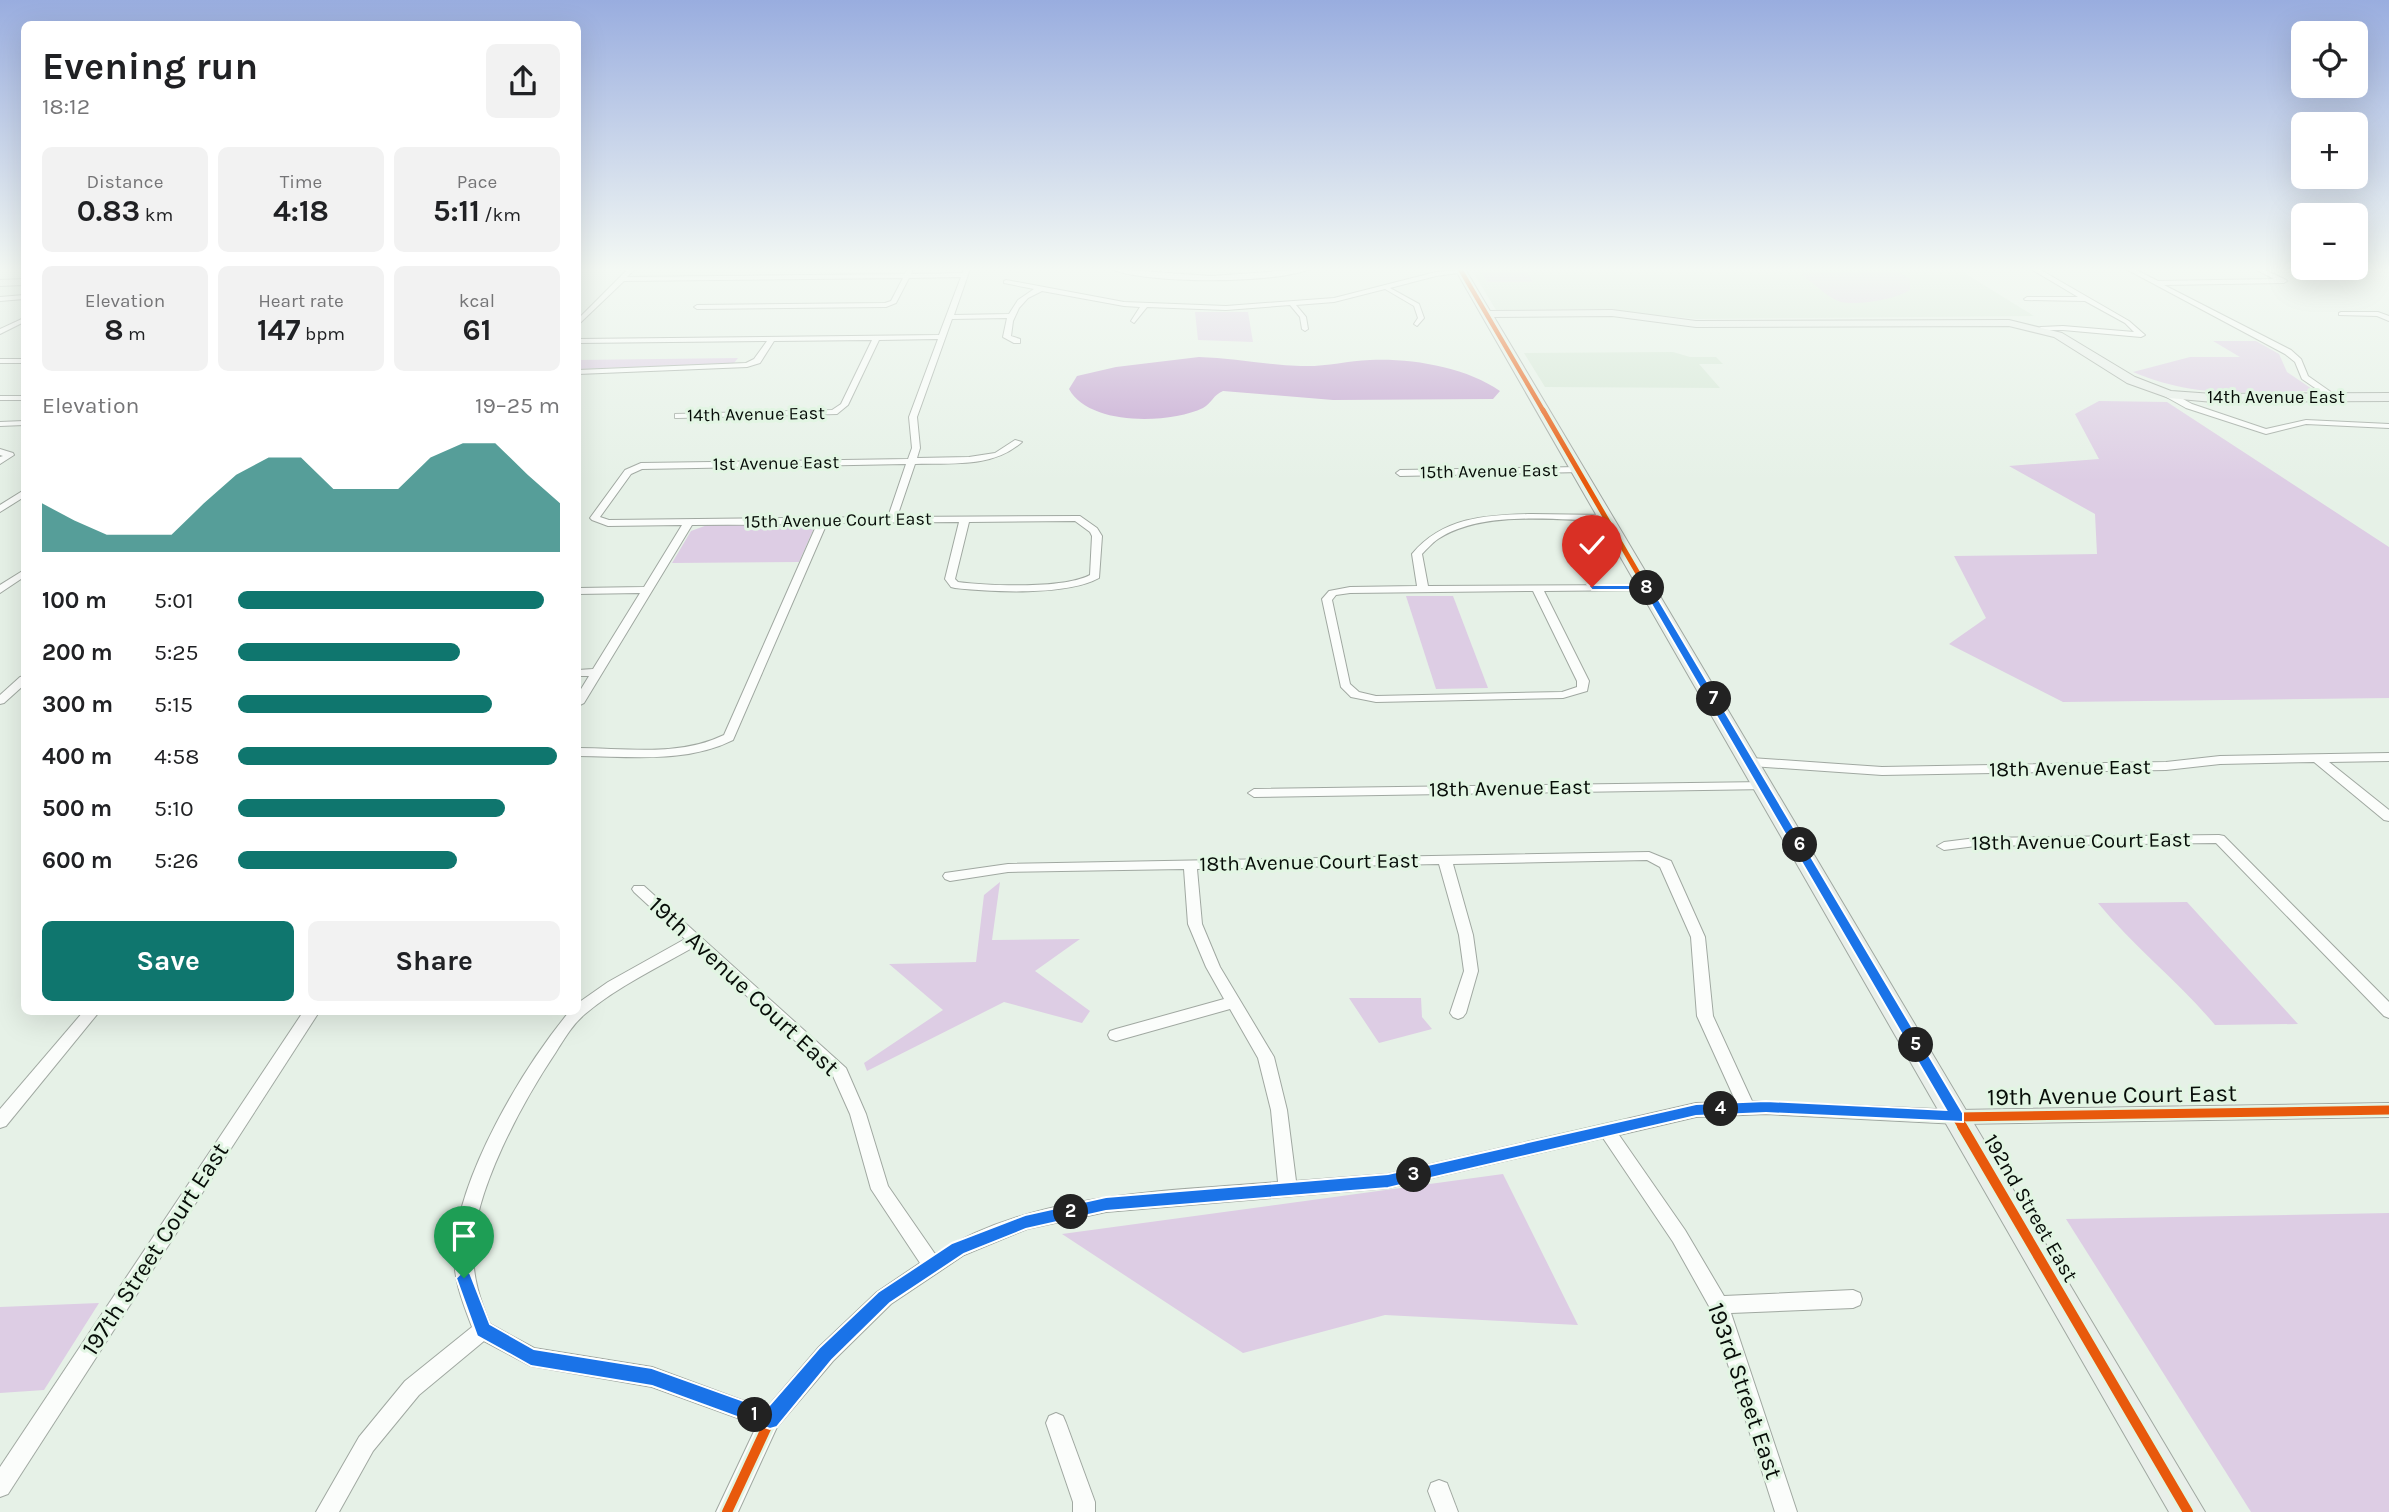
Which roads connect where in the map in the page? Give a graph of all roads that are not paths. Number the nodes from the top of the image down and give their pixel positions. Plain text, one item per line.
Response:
1 (771, 340) junction
2 (794, 340) edge
3 (875, 340) edge
4 (942, 340) edge
5 (1013, 340) edge
6 (1502, 340) edge
7 (2065, 340) edge
8 (2264, 340) edge
9 (581, 341) edge
10 (1017, 341) dead end
11 (0, 361) edge
12 (21, 361) edge
13 (581, 372) edge
14 (2164, 392) junction
15 (2334, 397) junction
16 (2389, 397) edge
17 (0, 398) edge
18 (21, 398) edge
19 (678, 416) dead end
20 (0, 424) edge
21 (21, 424) edge
22 (2389, 426) edge
23 (1018, 442) dead end
24 (3, 452) edge
25 (0, 461) edge
26 (912, 461) junction
27 (1578, 470) junction
28 (1400, 472) dead end
29 (21, 495) edge
30 (0, 509) edge
31 (892, 519) junction
32 (965, 519) junction
33 (1606, 519) junction
34 (598, 520) joint
35 (823, 521) junction
36 (688, 523) junction
37 (21, 575) edge
38 (1646, 587) junction
39 (1537, 588) junction
40 (0, 590) edge
41 (645, 590) junction
42 (1423, 590) junction
43 (581, 592) edge
44 (597, 672) junction
45 (581, 673) edge
46 (21, 682) edge
47 (581, 699) edge
48 (0, 701) edge
49 (581, 752) edge
50 (2389, 757) edge
51 (2317, 758) junction
52 (1751, 762) junction
53 (1765, 786) junction
54 (1254, 793) dead end
55 (2389, 817) edge
56 (2219, 839) joint
57 (1944, 846) dead end
58 (1445, 860) junction
59 (1190, 864) junction
60 (950, 876) dead end
61 (639, 889) dead end
62 (695, 940) junction
63 (1234, 1002) junction
64 (581, 1008) edge
65 (2389, 1012) edge
66 (1458, 1013) dead end
67 (89, 1015) edge
68 (308, 1015) edge
69 (574, 1015) edge
70 (1116, 1035) dead end
71 (1747, 1108) junction
72 (2389, 1110) edge
73 (1958, 1117) junction
74 (0, 1121) edge
75 (1607, 1131) junction
76 (1288, 1190) junction
77 (932, 1265) junction
78 (1853, 1298) dead end
79 (1718, 1304) junction
80 (483, 1330) junction
81 (770, 1420) junction
82 (1056, 1423) dead end
83 (0, 1486) edge
84 (1438, 1491) dead end
85 (327, 1512) edge
86 (727, 1512) edge
87 (1084, 1512) edge
88 (1447, 1512) edge
89 (1786, 1512) edge
90 (2188, 1512) edge

1 - 2 street
1 - 9 street
1 - 13 street
3 - 19 street, 14th Avenue East
4 - 26 street
5 - 10 street
6 - 27 street, 192nd Street East
7 - 14 street, 14th Avenue East
8 - 15 street
11 - 12 street
14 - 15 street, 14th Avenue East
14 - 22 street
15 - 16 street, 14th Avenue East
17 - 18 street
20 - 21 street
23 - 26 street
24 - 25 street
26 - 31 street
26 - 34 street, 1st Avenue East
27 - 28 street, 15th Avenue East
27 - 33 street, 192nd Street East
29 - 30 street
31 - 32 street, 15th Avenue Court East
31 - 35 street, 15th Avenue Court East
32 - 32 street, 15th Avenue Court East
33 - 38 street, 192nd Street East
33 - 42 street
34 - 36 street, 15th Avenue Court East
35 - 36 street, 15th Avenue Court East
35 - 49 street
36 - 41 street
37 - 40 street
38 - 39 street
38 - 52 street, 192nd Street East
39 - 42 street
39 - 42 street
41 - 43 street
41 - 44 street
44 - 45 street
44 - 47 street
46 - 48 street
50 - 51 street, 18th Avenue East
51 - 52 street, 18th Avenue East
51 - 55 street
52 - 53 street, 192nd Street East
53 - 54 street, 18th Avenue East
53 - 73 street, 192nd Street East
56 - 57 street, 18th Avenue Court East
56 - 65 street
58 - 59 street, 18th Avenue Court East
58 - 66 street
58 - 71 street, 18th Avenue Court East
59 - 60 street, 18th Avenue Court East
59 - 63 street
61 - 62 street, 19th Avenue Court East
62 - 64 street
62 - 77 street, 19th Avenue Court East
63 - 70 street
63 - 76 street
67 - 74 street
68 - 83 street, 197th Street Court East
69 - 80 street
71 - 73 street, 19th Avenue Court East
71 - 75 street, 19th Avenue Court East
72 - 73 street, 19th Avenue Court East
73 - 90 street, 192nd Street East
75 - 76 street, 19th Avenue Court East
75 - 79 street, 193rd Street East
76 - 77 street, 19th Avenue Court East
77 - 81 street
78 - 79 street
79 - 89 street, 193rd Street East
80 - 81 street
80 - 85 street
81 - 86 street
82 - 87 street
84 - 88 street

